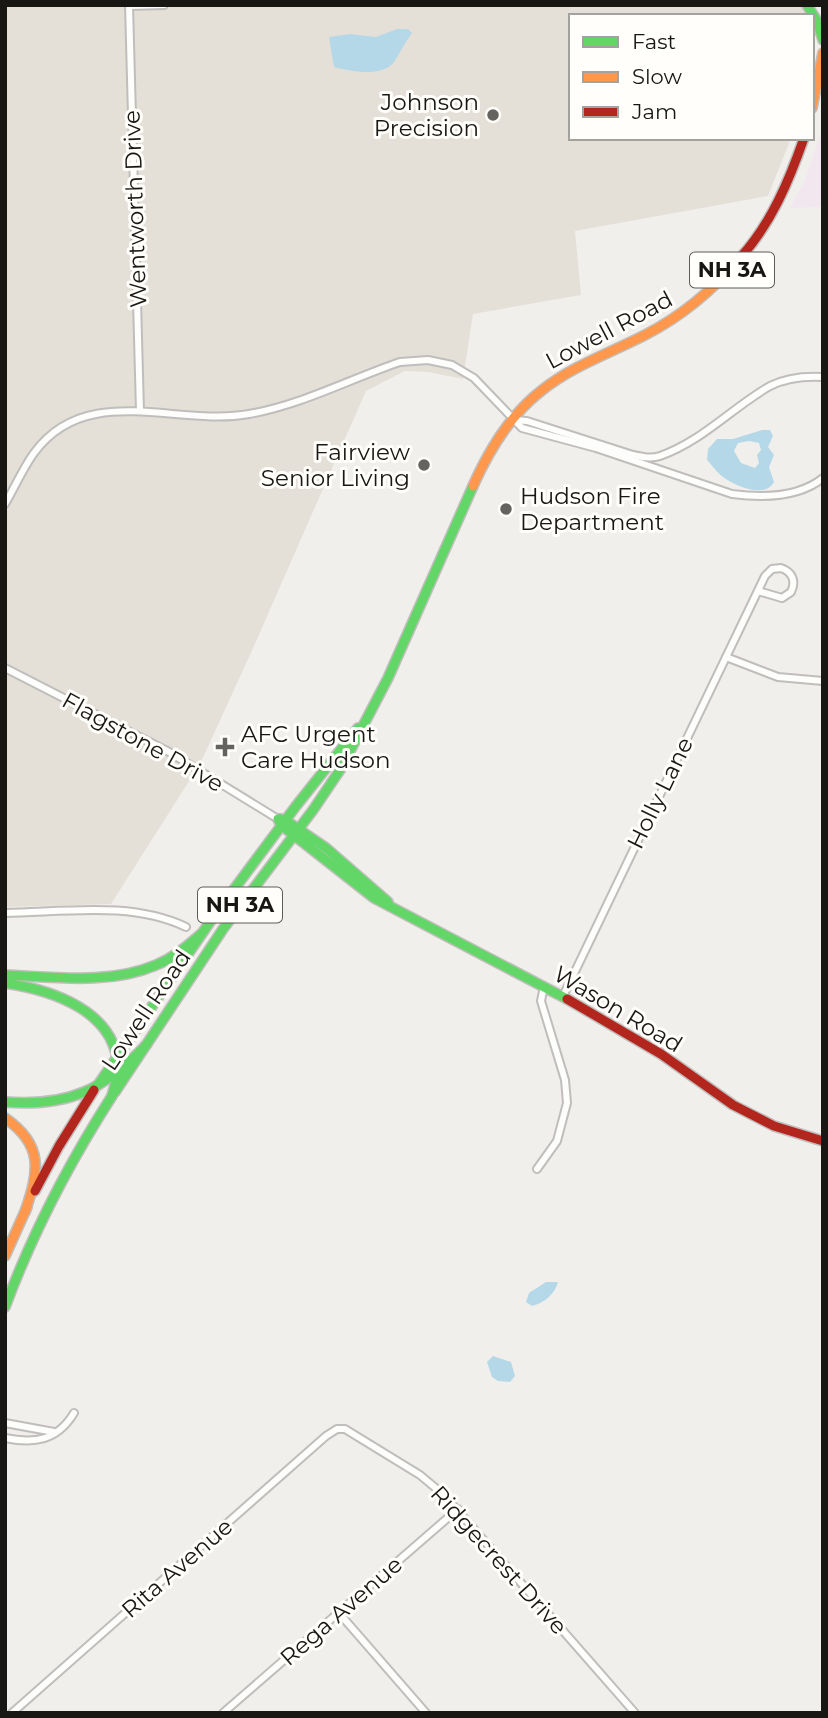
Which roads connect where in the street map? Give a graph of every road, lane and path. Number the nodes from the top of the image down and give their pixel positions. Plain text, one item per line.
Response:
1 (164, 5) edge
2 (130, 6) edge
3 (814, 16) edge
4 (823, 40) edge
5 (823, 53) edge
6 (814, 98) edge
7 (803, 140) edge
8 (823, 377) edge
9 (140, 411) junction
10 (512, 419) junction
11 (660, 456) junction
12 (655, 469) junction
13 (823, 478) edge
14 (5, 503) edge
15 (758, 590) junction
16 (726, 657) junction
17 (5, 668) edge
18 (823, 681) edge
19 (370, 716) junction
20 (282, 821) junction
21 (295, 831) junction
22 (5, 913) edge
23 (186, 927) dead end
24 (201, 934) junction
25 (5, 975) edge
26 (5, 983) edge
27 (544, 986) junction
28 (563, 996) junction
29 (147, 1044) junction
30 (116, 1057) junction
31 (118, 1073) junction
32 (94, 1090) junction
33 (112, 1096) junction
34 (5, 1102) edge
35 (5, 1118) edge
36 (823, 1141) edge
37 (537, 1169) dead end
38 (25, 1212) junction
39 (5, 1256) edge
40 (5, 1307) edge
41 (74, 1413) dead end
42 (5, 1423) edge
43 (345, 1429) joint
44 (56, 1432) junction
45 (5, 1438) edge
46 (458, 1510) junction
47 (339, 1613) junction
48 (12, 1713) edge
49 (223, 1713) edge
50 (426, 1713) edge
51 (635, 1713) edge

1 - 2 street
2 - 9 street, Wentworth Drive
3 - 4 main road
5 - 6 main road
7 - 10 main road, Lowell Road / NH 3A
8 - 11 street
9 - 10 street
9 - 14 street
10 - 11 street
10 - 12 street
10 - 19 main road, Lowell Road / NH 3A
11 - 12 street
12 - 13 street
15 - 15 street, Holly Lane
15 - 16 street, Holly Lane
16 - 18 street
16 - 28 street, Holly Lane
17 - 20 street, Flagstone Drive
19 - 20 main road, Lowell Road / NH 3A
19 - 21 main road, Lowell Road / NH 3A
20 - 21 main road, Wason Road
20 - 24 main road, Lowell Road / NH 3A
21 - 27 main road, Wason Road
21 - 29 main road, Lowell Road / NH 3A
22 - 23 street
24 - 25 main road
24 - 30 main road, Lowell Road / NH 3A
26 - 30 main road
27 - 28 main road, Wason Road
27 - 37 street
28 - 36 main road, Wason Road
29 - 31 main road
29 - 33 main road, Lowell Road / NH 3A
30 - 31 main road
30 - 32 main road, Lowell Road / NH 3A
31 - 32 main road
31 - 33 main road
32 - 34 main road
32 - 38 main road, Lowell Road / NH 3A
33 - 40 main road, Lowell Road / NH 3A
35 - 38 main road
38 - 39 main road, Lowell Road / NH 3A
41 - 44 street
42 - 44 street
43 - 46 street, Ridgecrest Drive
43 - 48 street, Rita Avenue
44 - 45 street
46 - 47 street, Rega Avenue
46 - 51 street, Ridgecrest Drive
47 - 49 street, Rega Avenue
47 - 50 street

